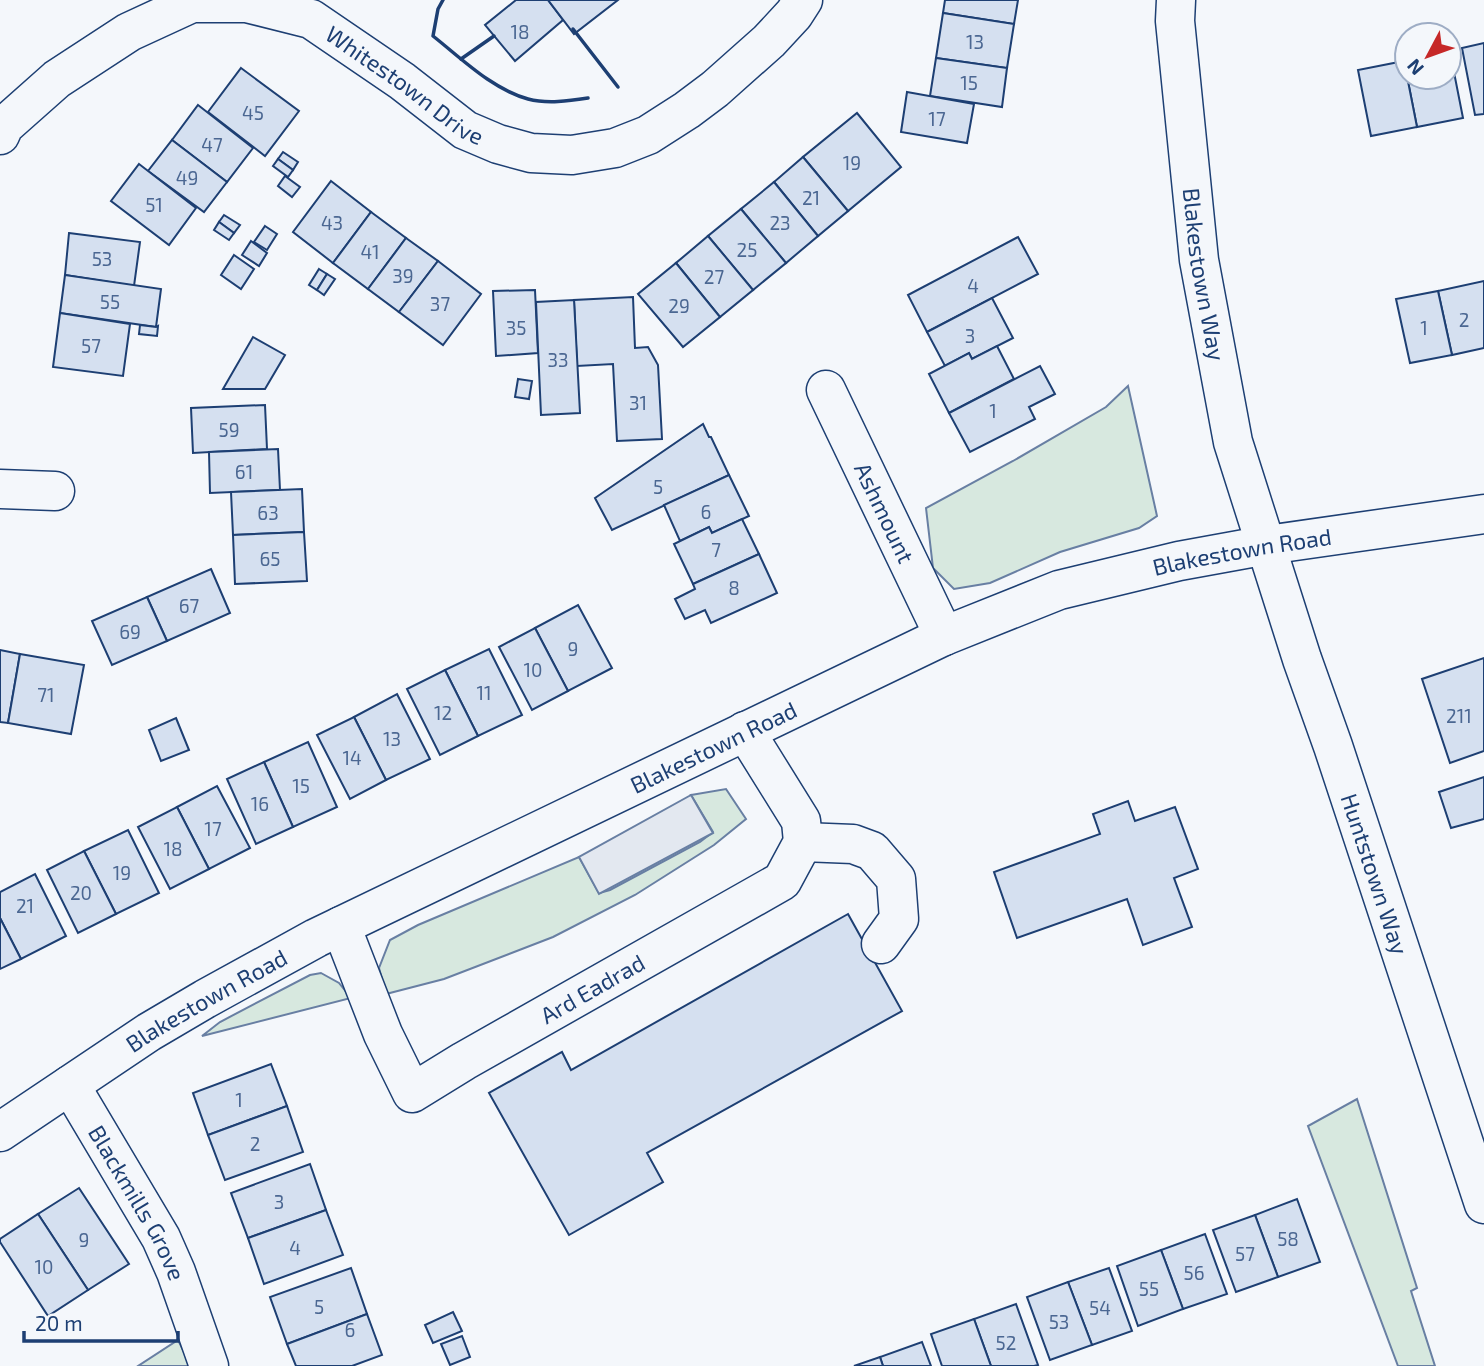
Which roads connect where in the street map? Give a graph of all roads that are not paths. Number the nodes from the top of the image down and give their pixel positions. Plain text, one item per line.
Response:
1 (803, 0) edge
2 (1176, 0) edge
3 (0, 135) edge
4 (826, 390) dead end
5 (0, 489) edge
6 (55, 491) dead end
7 (1484, 514) edge
8 (1266, 545) junction
9 (944, 636) junction
10 (745, 731) junction
11 (803, 842) junction
12 (341, 926) junction
13 (881, 944) dead end
14 (70, 1085) junction
15 (0, 1132) edge
16 (1484, 1204) edge
17 (209, 1366) edge

1 - 3 street, Whitestown Drive
2 - 8 street, Blakestown Way
4 - 9 street, Ashmount
5 - 6 street
7 - 8 street, Blakestown Road
8 - 9 street, Blakestown Road
8 - 16 street, Huntstown Way
9 - 10 street, Blakestown Road
10 - 11 street
10 - 12 street, Blakestown Road
11 - 12 street, Ard Eadrad
11 - 13 street
12 - 14 street, Blakestown Road
14 - 15 street, Blakestown Road
14 - 17 street, Blackmills Grove

